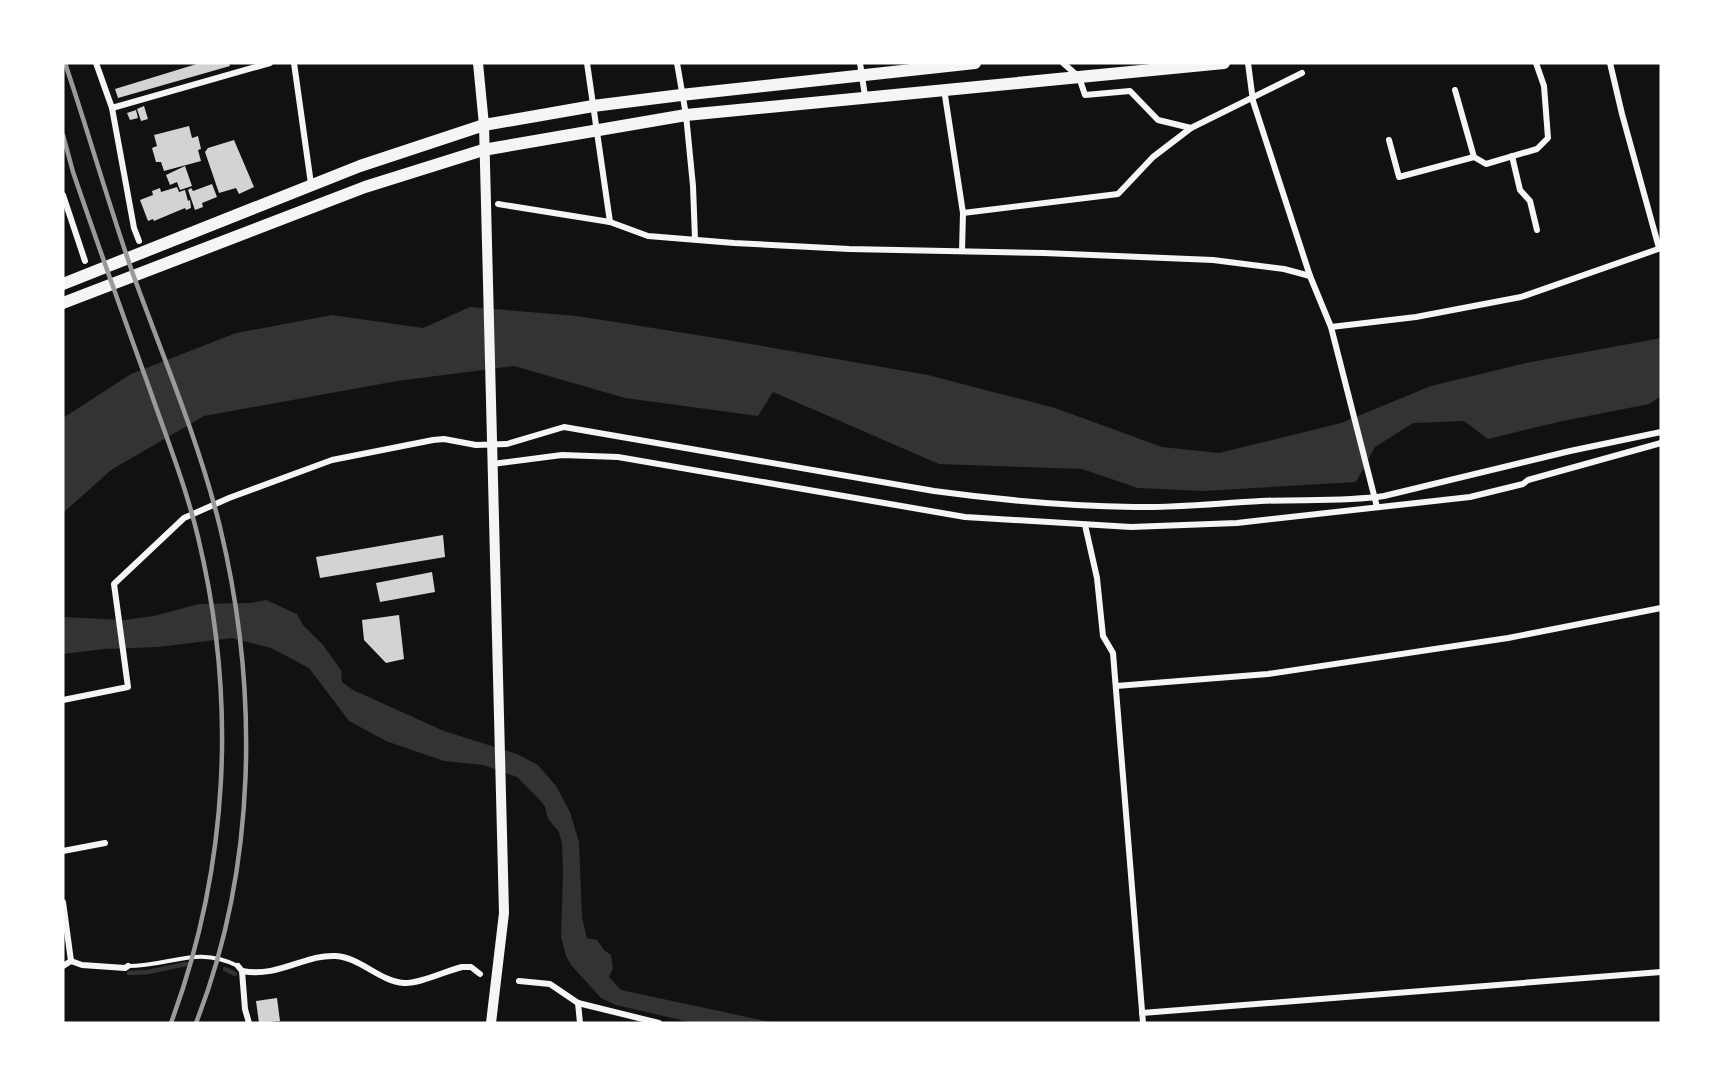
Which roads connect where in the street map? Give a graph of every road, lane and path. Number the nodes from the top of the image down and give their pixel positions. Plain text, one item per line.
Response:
1 (96, 63) edge
2 (270, 63) edge
3 (294, 63) edge
4 (478, 63) edge
5 (587, 63) edge
6 (677, 63) edge
7 (975, 63) edge
8 (1063, 63) edge
9 (1224, 63) edge
10 (1248, 63) edge
11 (1536, 63) edge
12 (1610, 63) edge
13 (861, 69) edge
14 (1302, 73) dead end
15 (1079, 77) junction
16 (944, 89) junction
17 (1455, 90) dead end
18 (681, 95) junction
19 (865, 96) junction
20 (1252, 98) junction
21 (593, 106) junction
22 (112, 108) junction
23 (686, 115) junction
24 (484, 125) junction
25 (1191, 128) junction
26 (595, 129) junction
27 (1389, 140) dead end
28 (483, 150) junction
29 (1512, 156) junction
30 (1474, 157) junction
31 (311, 184) junction
32 (63, 195) edge
33 (498, 204) dead end
34 (963, 213) junction
35 (610, 222) junction
36 (1537, 230) dead end
37 (695, 239) junction
38 (139, 241) dead end
39 (1660, 248) edge
40 (962, 251) junction
41 (85, 261) dead end
42 (1310, 276) junction
43 (63, 284) edge
44 (63, 303) edge
45 (1332, 330) junction
46 (1661, 432) edge
47 (1661, 443) edge
48 (492, 461) junction
49 (1377, 507) junction
50 (1085, 525) junction
51 (1661, 609) edge
52 (1116, 686) junction
53 (63, 700) edge
54 (105, 843) dead end
55 (63, 851) edge
56 (63, 902) edge
57 (65, 926) edge
58 (71, 962) junction
59 (63, 966) edge
60 (129, 966) joint
61 (240, 968) junction
62 (1661, 972) edge
63 (480, 974) dead end
64 (519, 981) dead end
65 (578, 1003) junction
66 (1142, 1013) junction
67 (249, 1023) edge
68 (491, 1023) edge
69 (580, 1023) edge
70 (659, 1023) edge
71 (1143, 1023) edge

1 - 22 street
2 - 22 street
3 - 31 street
4 - 24 main road
5 - 21 street
6 - 18 street
7 - 13 main road
8 - 15 street
9 - 15 main road
10 - 20 street
11 - 29 street
12 - 39 street
13 - 18 main road
13 - 19 street
14 - 20 street
15 - 16 main road
15 - 25 street
16 - 19 main road
16 - 34 street
17 - 30 street
18 - 21 main road
18 - 23 street
19 - 23 main road
20 - 25 street
20 - 42 street
21 - 24 main road
21 - 26 street
22 - 38 street
23 - 26 main road
23 - 37 street
24 - 28 main road
24 - 31 main road
25 - 34 street
26 - 28 main road
26 - 35 street
27 - 30 street
28 - 44 main road
28 - 48 main road
29 - 30 street
29 - 36 street
31 - 43 main road
32 - 41 street
33 - 35 street
34 - 40 street
35 - 37 street
37 - 40 street
39 - 45 street
40 - 42 street
42 - 45 street
45 - 49 street
46 - 53 street
47 - 49 street
48 - 50 street
48 - 68 main road
49 - 50 street
50 - 52 street
51 - 52 street
52 - 66 street
54 - 55 street
56 - 57 street
57 - 58 street
58 - 59 street
58 - 60 street
60 - 61 lane
61 - 63 street
61 - 67 street
62 - 66 street
64 - 65 street
65 - 69 street
65 - 70 street
66 - 71 street

